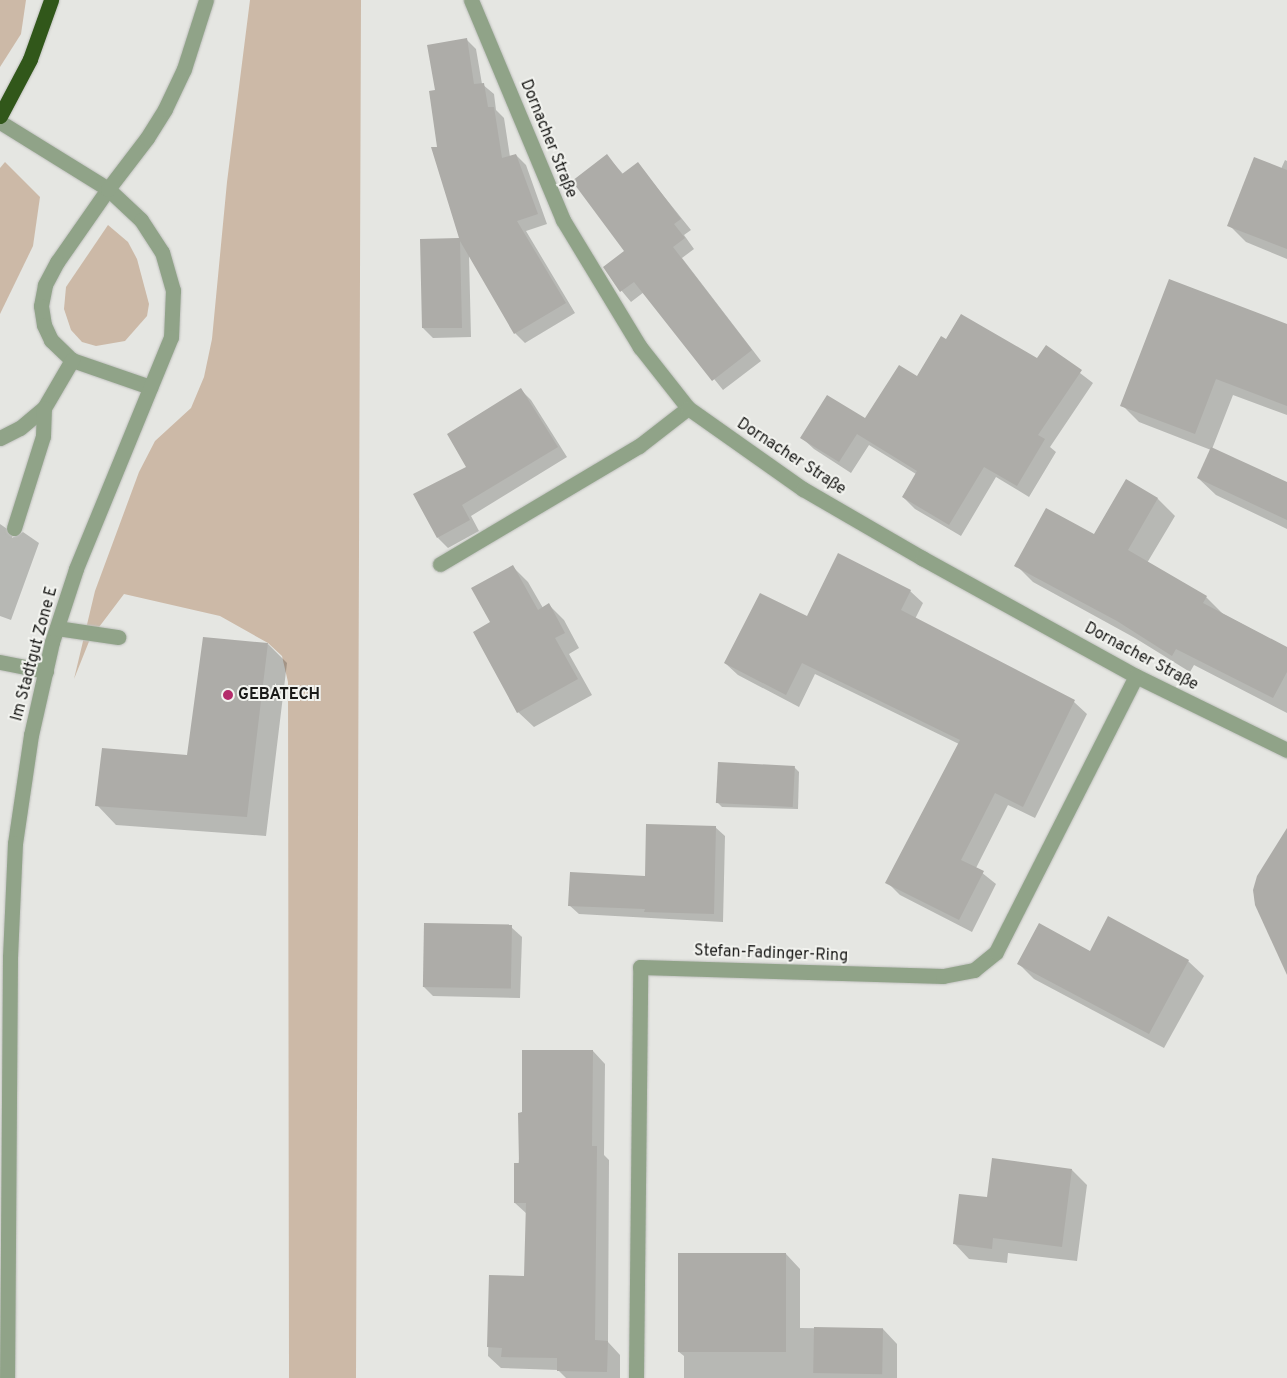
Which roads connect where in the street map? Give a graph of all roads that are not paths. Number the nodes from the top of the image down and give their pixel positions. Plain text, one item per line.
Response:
1 (51, 0) edge
2 (206, 0) edge
3 (471, 0) edge
4 (0, 116) edge
5 (0, 122) edge
6 (108, 189) junction
7 (72, 360) junction
8 (150, 387) junction
9 (44, 408) junction
10 (688, 408) junction
11 (0, 438) edge
12 (14, 528) dead end
13 (440, 564) dead end
14 (57, 628) junction
15 (118, 637) dead end
16 (0, 662) edge
17 (46, 671) junction
18 (1136, 676) junction
19 (1287, 750) edge
20 (7, 1378) edge
21 (636, 1378) edge

1 - 4 highway
2 - 6 street
3 - 10 street, Dornacher Straße
5 - 6 street, Im Stadtgut Zone E
6 - 7 street
6 - 8 street, Im Stadtgut Zone E
7 - 8 street
7 - 9 street
8 - 14 street, Im Stadtgut Zone E
9 - 11 street
9 - 12 street
10 - 13 street
10 - 18 street, Dornacher Straße
14 - 15 street
14 - 17 street, Im Stadtgut Zone E
16 - 17 street
17 - 20 street, Im Stadtgut Zone E
18 - 19 street, Dornacher Straße
18 - 21 street, Stefan-Fadinger-Ring

